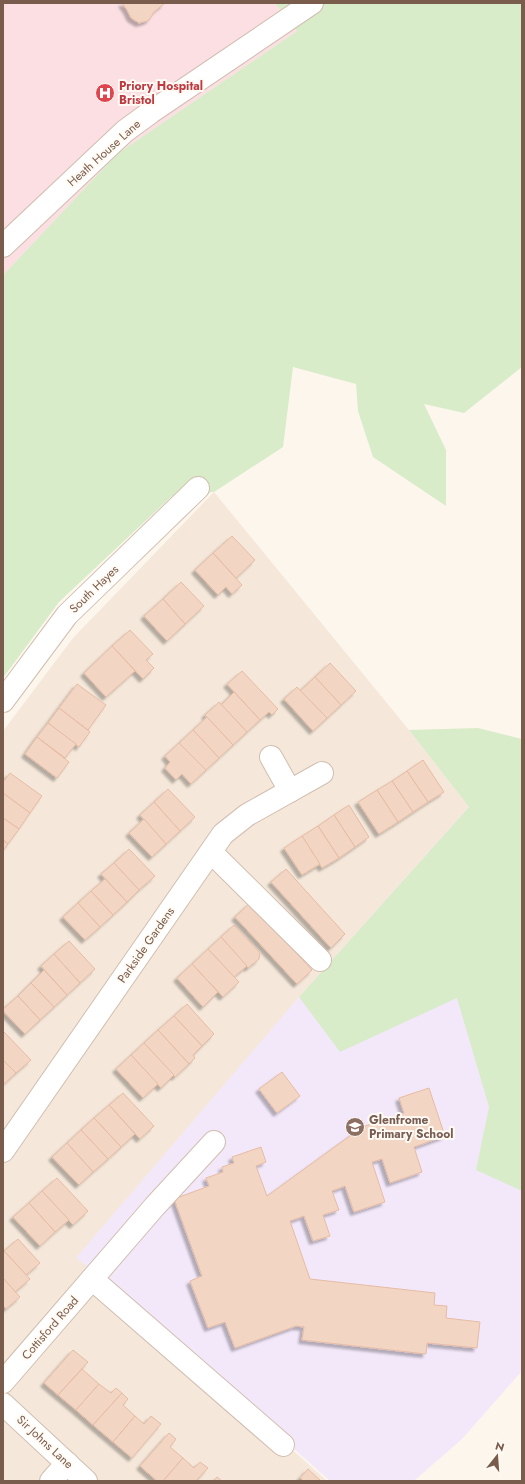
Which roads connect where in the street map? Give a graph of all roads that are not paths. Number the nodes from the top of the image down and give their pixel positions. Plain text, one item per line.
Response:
1 (312, 3) edge
2 (3, 246) edge
3 (198, 488) dead end
4 (3, 702) edge
5 (271, 758) dead end
6 (322, 773) dead end
7 (290, 791) junction
8 (211, 852) junction
9 (320, 960) dead end
10 (214, 1142) dead end
11 (3, 1151) edge
12 (94, 1276) junction
13 (3, 1382) edge
14 (3, 1404) edge
15 (283, 1445) dead end
16 (67, 1462) junction
17 (51, 1481) edge
18 (86, 1481) edge

1 - 2 street, Heath House Lane
3 - 4 street, South Hayes
5 - 7 street
6 - 7 street, Parkside Gardens
7 - 8 street, Parkside Gardens
8 - 9 street
8 - 11 street, Parkside Gardens
10 - 12 street, Cottisford Road
12 - 13 street, Cottisford Road
12 - 15 street
14 - 16 street, Sir Johns Lane
16 - 17 street
16 - 18 street, Sir Johns Lane

